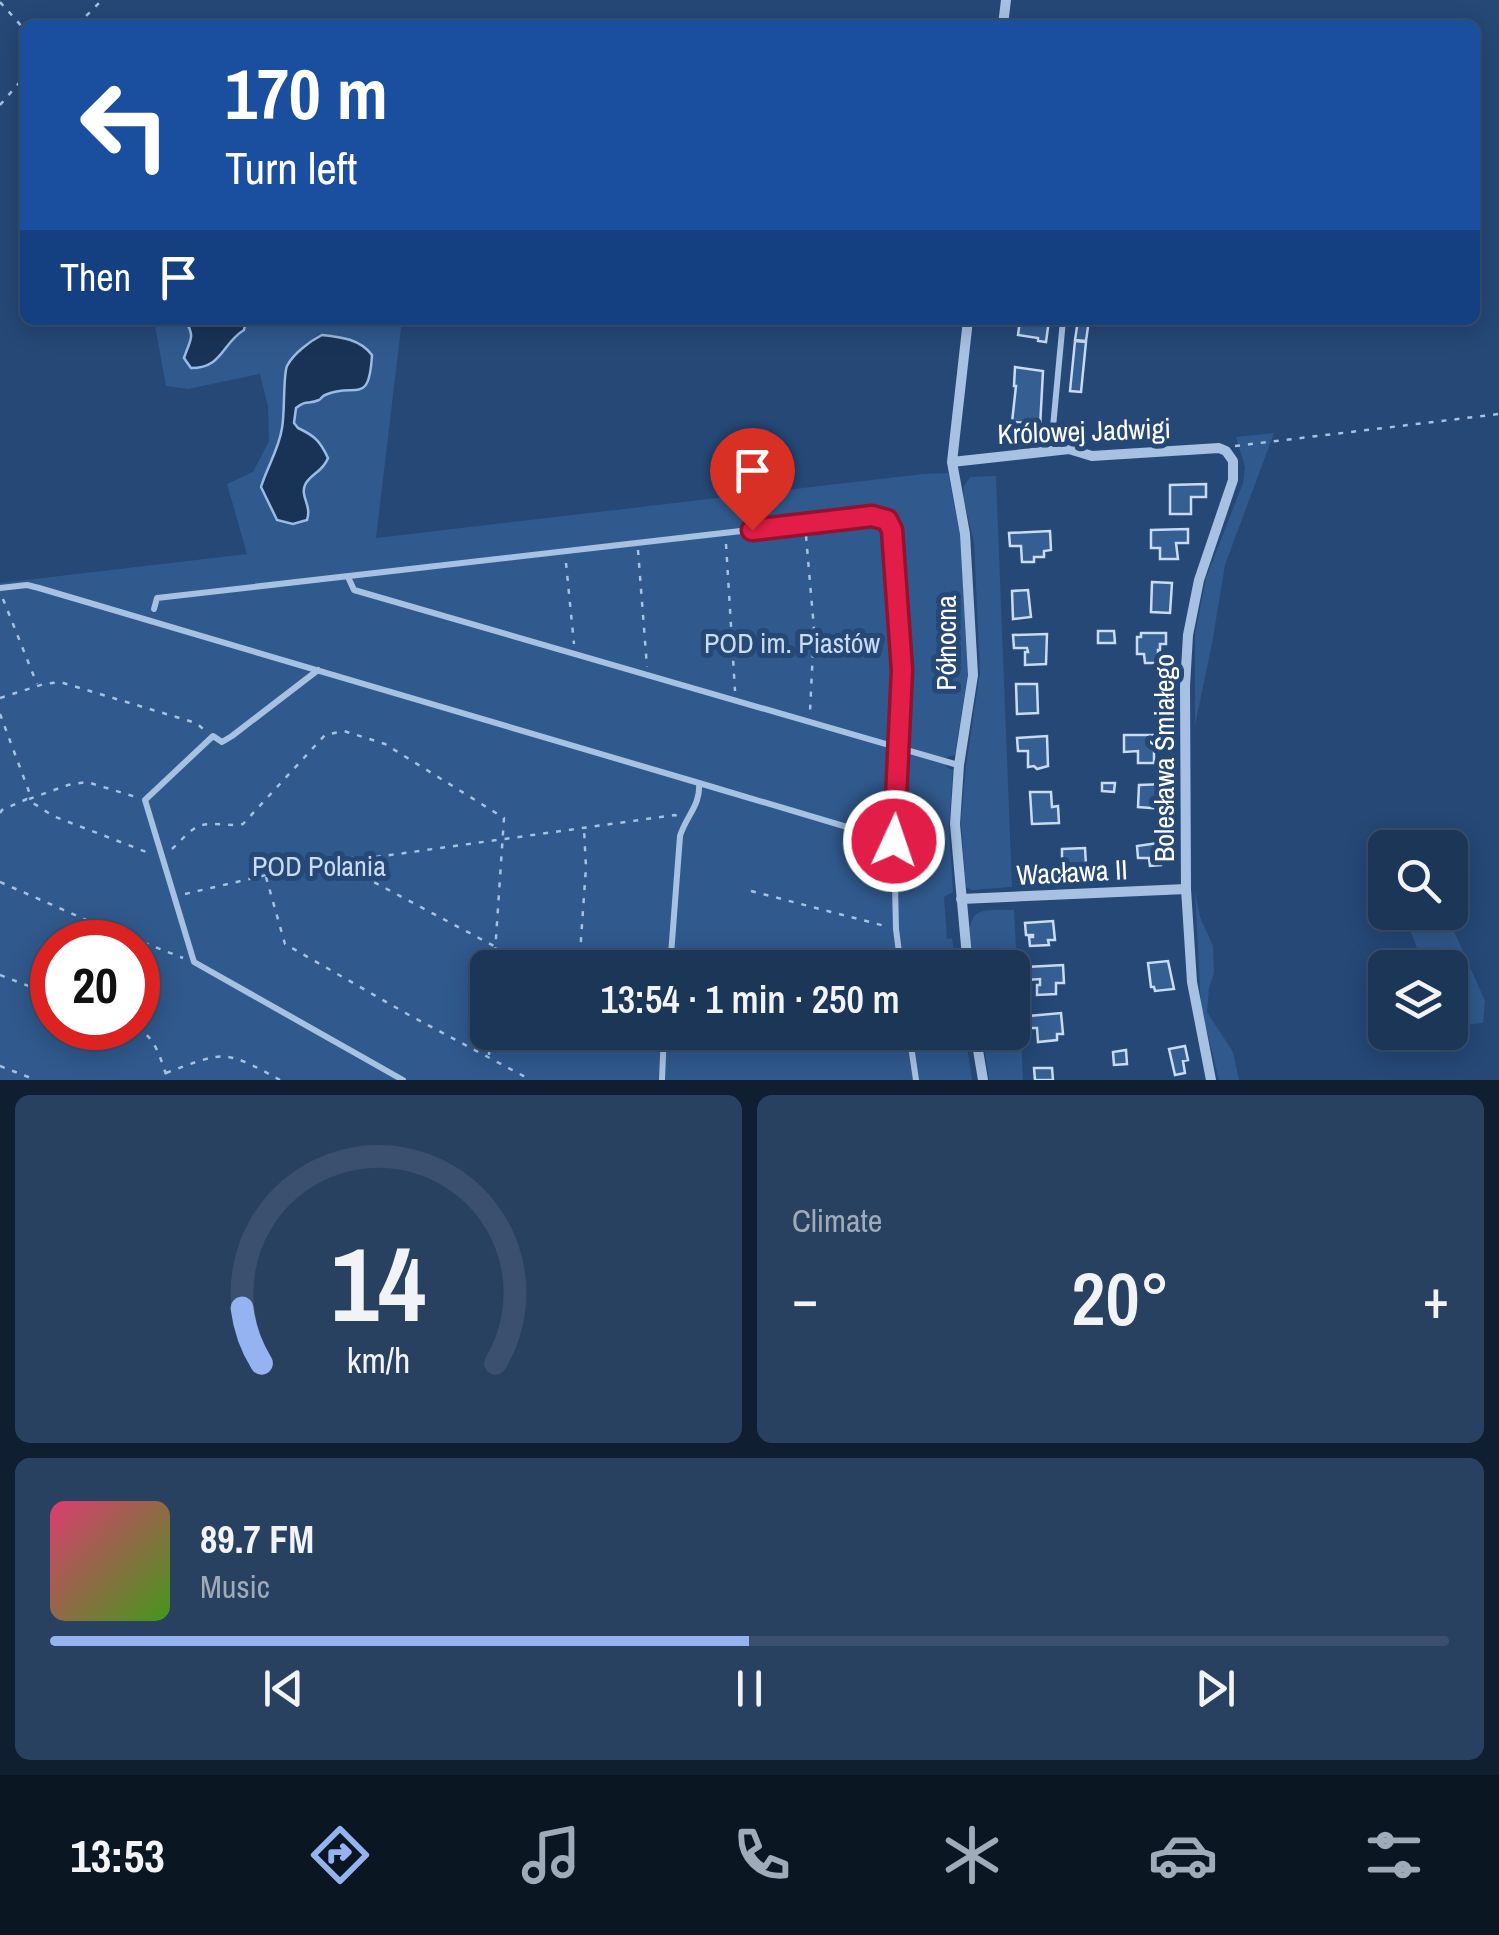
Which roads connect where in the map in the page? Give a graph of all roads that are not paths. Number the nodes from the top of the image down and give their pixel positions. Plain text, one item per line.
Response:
1 (967, 325) edge
2 (1063, 325) edge
3 (1218, 448) joint
4 (1069, 449) junction
5 (952, 462) junction
6 (348, 576) junction
7 (0, 589) edge
8 (154, 608) dead end
9 (318, 670) junction
10 (900, 748) junction
11 (959, 765) junction
12 (700, 783) junction
13 (894, 841) junction
14 (1186, 889) junction
15 (961, 899) junction
16 (671, 950) edge
17 (899, 950) edge
18 (966, 950) edge
19 (663, 1050) edge
20 (911, 1050) edge
21 (979, 1050) edge
22 (402, 1080) edge
23 (662, 1080) edge
24 (916, 1080) edge
25 (983, 1080) edge
26 (1212, 1080) edge

1 - 5 street, Północna
2 - 4 lane
3 - 4 street, Królowej Jadwigi
3 - 14 street, Bolesława Śmiałego
4 - 5 street, Królowej Jadwigi
5 - 11 street, Północna
6 - 8 lane
6 - 10 lane
6 - 10 lane
7 - 9 lane
9 - 12 lane
9 - 22 lane
10 - 11 lane
10 - 13 lane
11 - 15 street, Północna
12 - 13 lane
12 - 16 lane
13 - 17 lane
14 - 15 street, Wacława II
14 - 26 street, Bolesława Śmiałego
15 - 18 street, Północna
19 - 23 lane
20 - 24 lane
21 - 25 street

